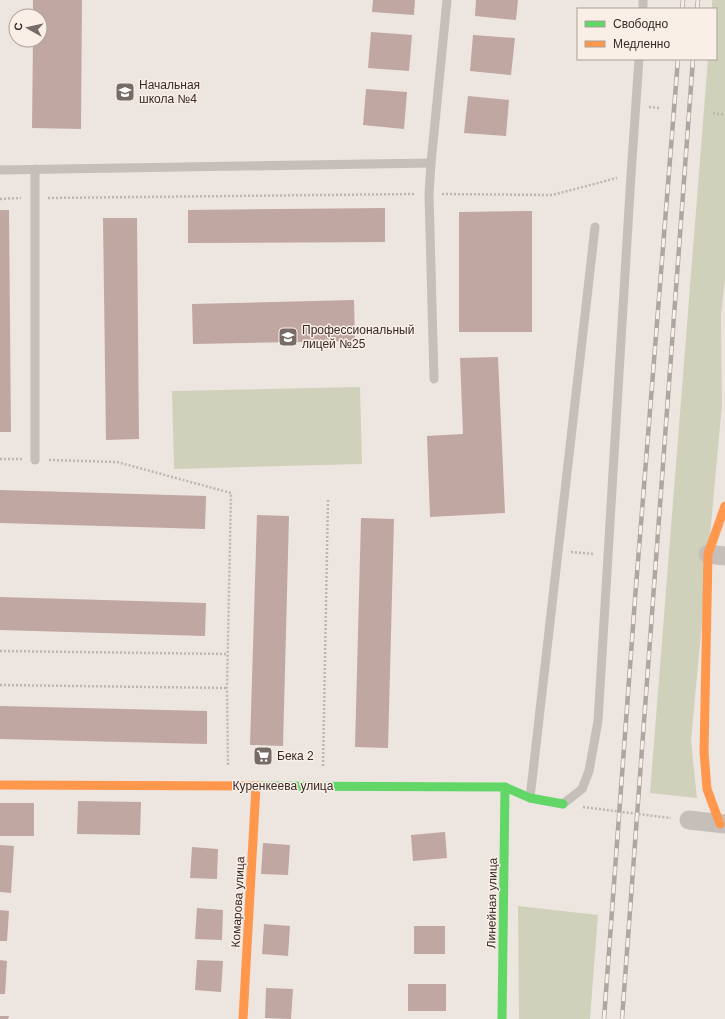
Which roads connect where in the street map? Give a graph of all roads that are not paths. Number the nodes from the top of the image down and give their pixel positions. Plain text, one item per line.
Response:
1 (447, 0) edge
2 (639, 60) edge
3 (431, 163) junction
4 (35, 169) junction
5 (0, 170) edge
6 (595, 227) dead end
7 (434, 379) dead end
8 (35, 460) road end
9 (725, 506) edge
10 (716, 555) edge
11 (0, 785) edge
12 (256, 786) junction
13 (505, 787) junction
14 (530, 798) junction
15 (563, 804) joint
16 (688, 820) road end
17 (723, 824) edge
18 (243, 1019) edge
19 (502, 1019) edge

1 - 3 lane
2 - 15 lane
3 - 4 lane
3 - 7 lane
4 - 5 lane
4 - 8 lane
6 - 14 lane
9 - 10 street
10 - 17 street
11 - 12 street, Куренкеева улица
12 - 13 street, Куренкеева улица
12 - 18 street, Комарова улица
13 - 14 street, Куренкеева улица
13 - 19 street, Линейная улица
14 - 15 street, Куренкеева улица
16 - 17 street

